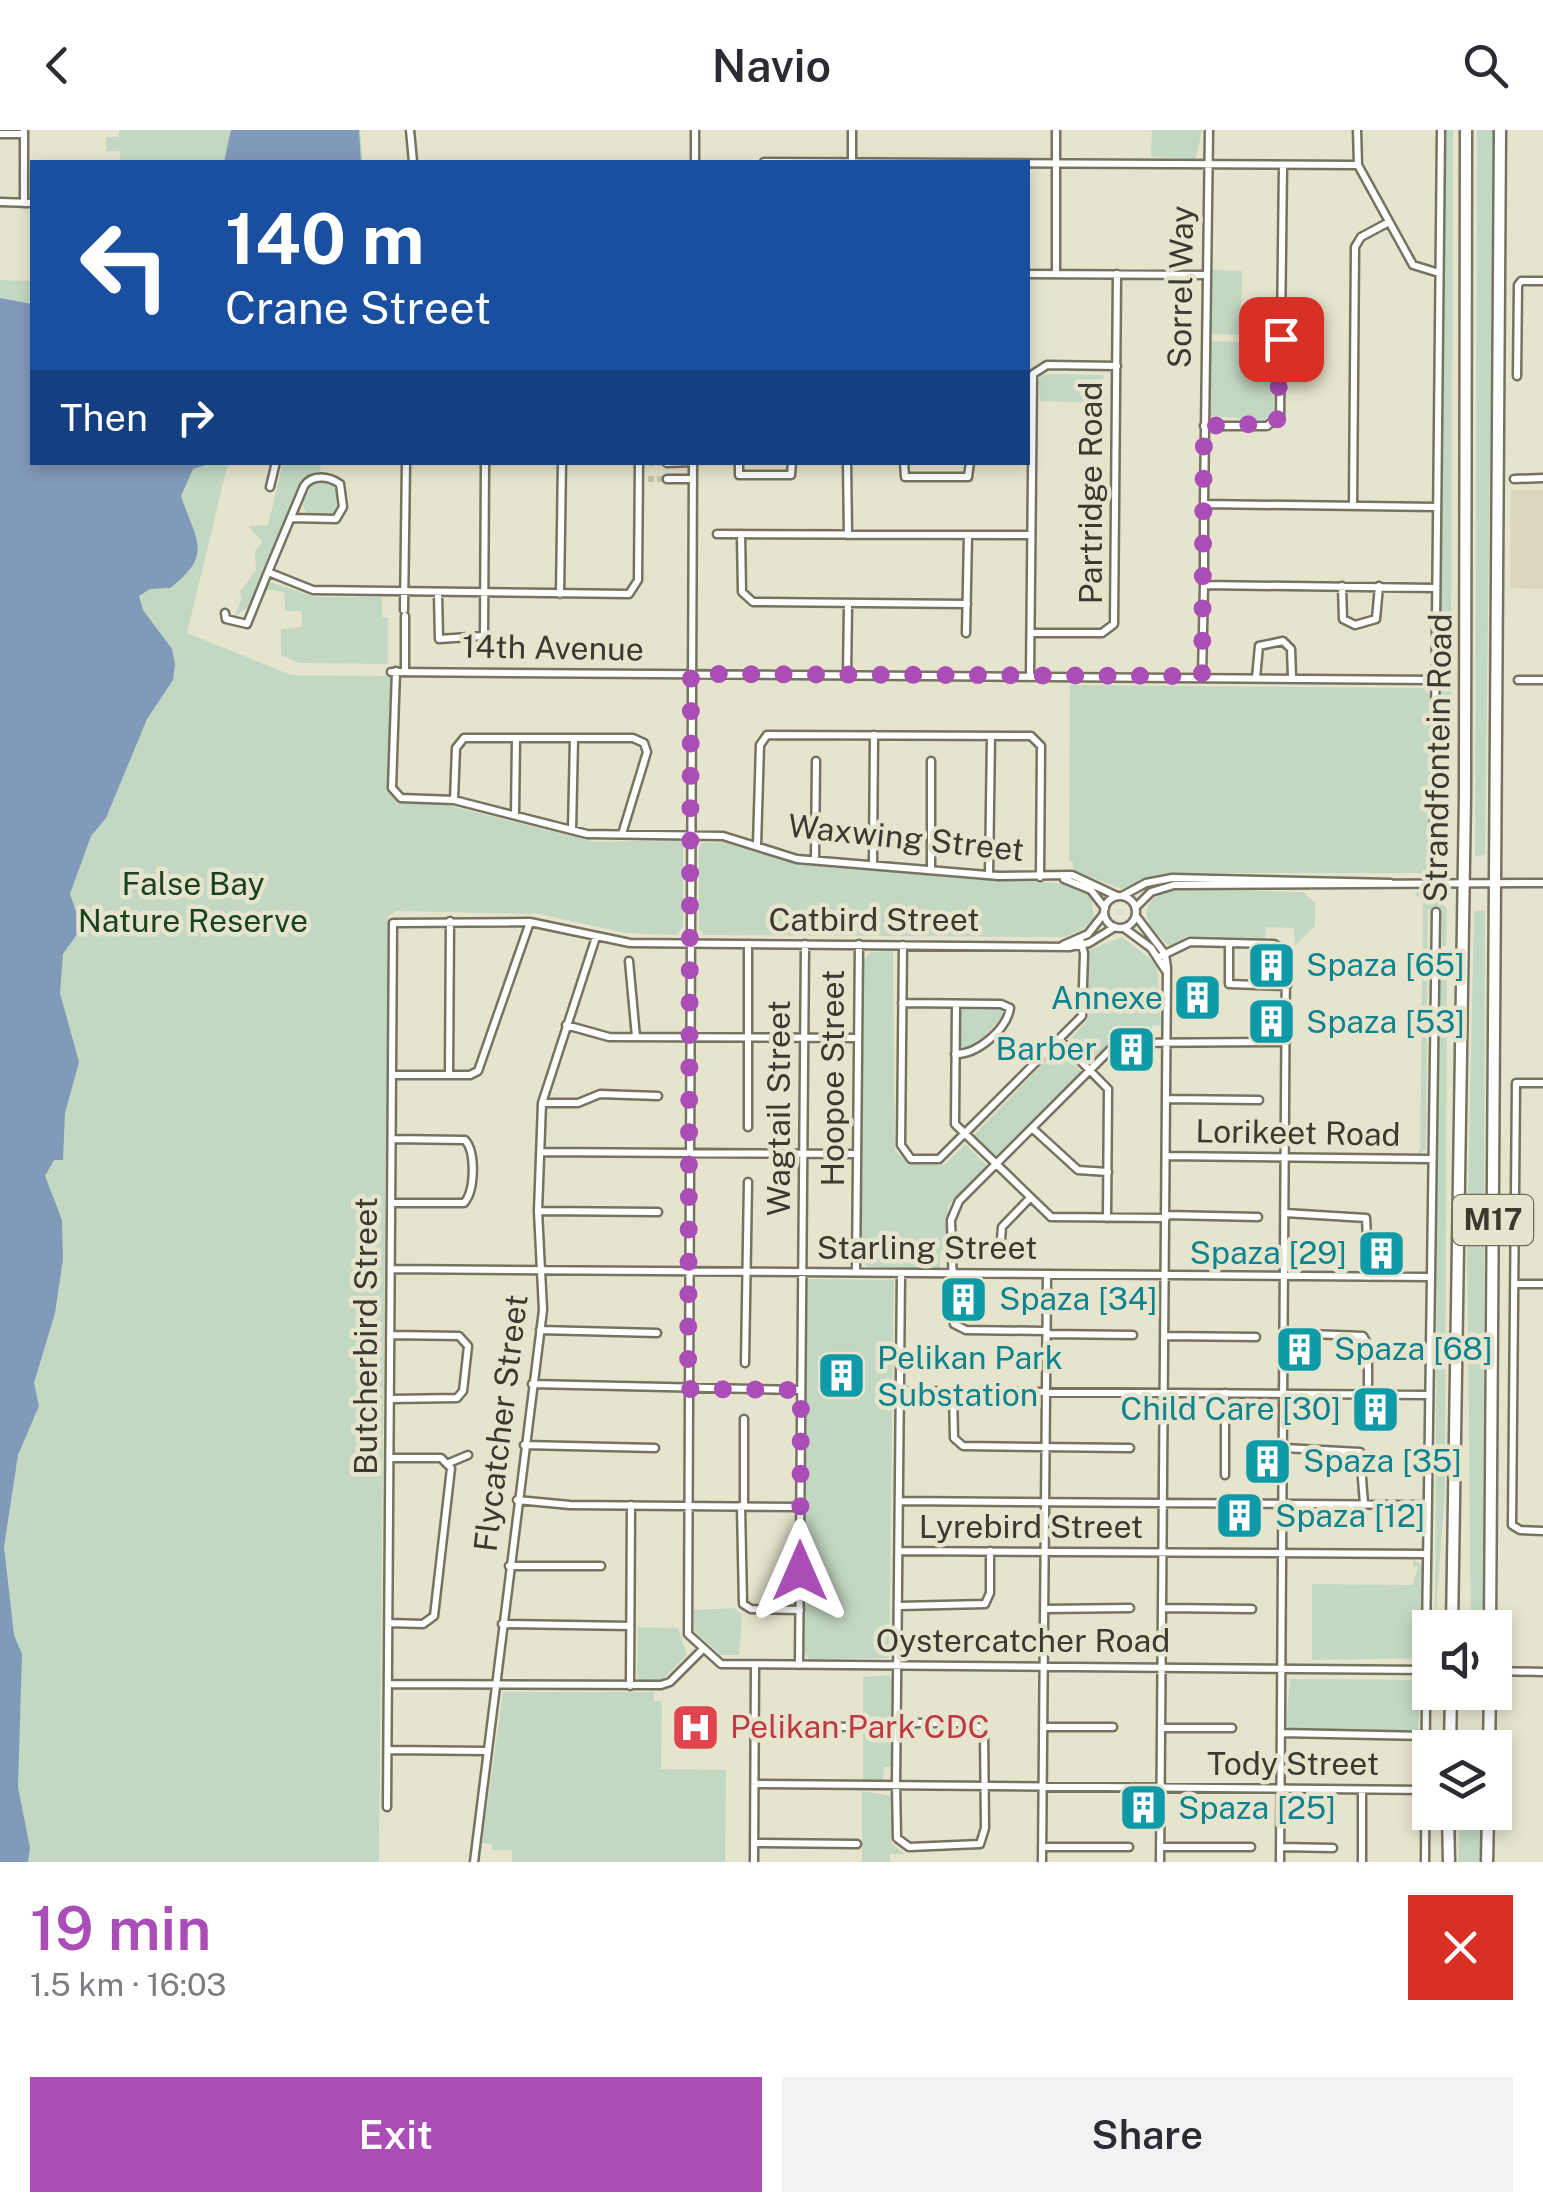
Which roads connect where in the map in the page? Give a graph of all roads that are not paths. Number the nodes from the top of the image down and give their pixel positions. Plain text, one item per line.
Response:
1 (410, 130) edge
2 (695, 130) edge
3 (852, 130) edge
4 (1056, 130) edge
5 (1209, 130) edge
6 (1358, 130) edge
7 (1442, 130) edge
8 (1466, 130) edge
9 (1500, 130) edge
10 (24, 132) edge
11 (0, 134) edge
12 (413, 160) edge
13 (695, 160) edge
14 (852, 160) edge
15 (1030, 163) edge
16 (1056, 163) junction
17 (1207, 164) junction
18 (1283, 165) junction
19 (1358, 165) junction
20 (0, 202) edge
21 (28, 202) edge
22 (1388, 222) junction
23 (1439, 273) junction
24 (1030, 274) edge
25 (1056, 274) junction
26 (1118, 274) junction
27 (1206, 274) junction
28 (1543, 281) edge
29 (1117, 366) junction
30 (1517, 376) dead end
31 (1204, 426) junction
32 (275, 465) edge
33 (406, 465) edge
34 (486, 465) edge
35 (562, 465) edge
36 (640, 465) edge
37 (692, 465) edge
38 (739, 465) edge
39 (792, 465) edge
40 (847, 465) edge
41 (905, 465) edge
42 (970, 465) edge
43 (1543, 478) edge
44 (667, 479) tunnel mouth
45 (693, 479) junction
46 (1514, 479) dead end
47 (270, 487) dead end
48 (1204, 504) junction
49 (1353, 506) junction
50 (1437, 507) junction
51 (291, 518) junction
52 (718, 534) dead end
53 (741, 534) junction
54 (848, 535) junction
55 (1031, 535) junction
56 (968, 536) junction
57 (268, 572) junction
58 (1204, 585) junction
59 (1342, 586) junction
60 (1379, 586) junction
61 (1436, 588) junction
62 (404, 594) junction
63 (438, 594) junction
64 (486, 594) junction
65 (560, 594) junction
66 (967, 604) junction
67 (848, 605) junction
68 (225, 613) dead end
69 (966, 633) dead end
70 (1031, 633) junction
71 (397, 671) junction
72 (691, 674) junction
73 (847, 676) junction
74 (1030, 676) junction
75 (1202, 676) junction
76 (1256, 678) junction
77 (1292, 678) junction
78 (1435, 680) junction
79 (1518, 680) dead end
80 (1543, 680) edge
81 (874, 734) junction
82 (990, 736) junction
83 (516, 738) junction
84 (574, 739) junction
85 (816, 761) dead end
86 (931, 761) dead end
87 (454, 800) junction
88 (515, 816) junction
89 (1434, 822) dead end
90 (572, 830) junction
91 (622, 834) junction
92 (691, 835) junction
93 (757, 845) junction
94 (815, 860) junction
95 (873, 863) junction
96 (931, 868) junction
97 (989, 875) junction
98 (1040, 877) junction
99 (1058, 878) junction
100 (1543, 883) edge
101 (1462, 885) junction
102 (1494, 885) junction
103 (1406, 886) junction
104 (1120, 896) junction
105 (1104, 910) junction
106 (1136, 911) junction
107 (1436, 912) dead end
108 (450, 921) junction
109 (530, 922) junction
110 (392, 923) joint
111 (1115, 928) junction
112 (1124, 928) junction
113 (596, 936) junction
114 (1081, 942) junction
115 (690, 944) junction
116 (748, 944) junction
117 (805, 944) junction
118 (858, 944) junction
119 (902, 944) junction
120 (1229, 944) junction
121 (1162, 956) junction
122 (630, 960) dead end
123 (1286, 986) junction
124 (902, 1003) junction
125 (956, 1004) junction
126 (566, 1024) junction
127 (636, 1037) junction
128 (690, 1037) junction
129 (748, 1038) junction
130 (804, 1038) junction
131 (858, 1038) junction
132 (1061, 1041) junction
133 (1166, 1041) junction
134 (1286, 1042) junction
135 (956, 1054) junction
136 (1090, 1070) junction
137 (392, 1075) junction
138 (449, 1075) junction
139 (1543, 1083) edge
140 (658, 1096) dead end
141 (1166, 1099) junction
142 (1259, 1100) dead end
143 (542, 1103) junction
144 (748, 1126) dead end
145 (1032, 1128) junction
146 (966, 1135) junction
147 (392, 1138) junction
148 (541, 1152) junction
149 (690, 1153) junction
150 (804, 1153) junction
151 (857, 1154) junction
152 (1166, 1156) junction
153 (1286, 1158) junction
154 (1430, 1159) junction
155 (994, 1165) junction
156 (1108, 1172) junction
157 (748, 1182) dead end
158 (1029, 1199) junction
159 (391, 1203) junction
160 (538, 1211) junction
161 (658, 1212) dead end
162 (1285, 1213) junction
163 (1166, 1217) junction
164 (1258, 1217) dead end
165 (1107, 1218) junction
166 (1001, 1239) dead end
167 (391, 1269) junction
168 (542, 1271) junction
169 (688, 1271) junction
170 (746, 1272) junction
171 (802, 1272) junction
172 (856, 1272) junction
173 (901, 1273) junction
174 (954, 1274) junction
175 (1047, 1274) junction
176 (1166, 1275) junction
177 (1284, 1276) junction
178 (1369, 1277) junction
179 (1428, 1277) junction
180 (1515, 1284) junction
181 (1543, 1284) edge
182 (540, 1330) junction
183 (656, 1333) dead end
184 (1046, 1333) junction
185 (1284, 1333) junction
186 (390, 1334) junction
187 (1133, 1336) dead end
188 (1165, 1336) junction
189 (1256, 1336) dead end
190 (745, 1363) dead end
191 (532, 1384) junction
192 (688, 1389) junction
193 (801, 1390) junction
194 (901, 1391) junction
195 (953, 1391) junction
196 (1046, 1392) junction
197 (1164, 1393) junction
198 (1226, 1393) junction
199 (1284, 1394) junction
200 (1368, 1394) junction
201 (1429, 1395) junction
202 (390, 1399) junction
203 (744, 1419) dead end
204 (524, 1445) junction
205 (655, 1448) dead end
206 (1045, 1448) junction
207 (1130, 1448) dead end
208 (1284, 1448) junction
209 (468, 1455) dead end
210 (390, 1458) junction
211 (449, 1463) junction
212 (1225, 1475) dead end
213 (517, 1500) junction
214 (900, 1501) junction
215 (1046, 1502) junction
216 (1164, 1502) junction
217 (1283, 1504) junction
218 (1364, 1504) junction
219 (631, 1505) junction
220 (1427, 1505) junction
221 (687, 1506) junction
222 (743, 1506) junction
223 (801, 1507) junction
224 (1543, 1531) edge
225 (899, 1551) junction
226 (990, 1552) junction
227 (1044, 1552) junction
228 (1163, 1552) junction
229 (1283, 1553) junction
230 (1426, 1554) junction
231 (509, 1566) junction
232 (602, 1566) dead end
233 (899, 1606) junction
234 (1130, 1608) dead end
235 (1163, 1608) junction
236 (1044, 1609) junction
237 (1252, 1609) dead end
238 (800, 1610) junction
239 (1426, 1610) edge
240 (1452, 1610) edge
241 (1490, 1610) edge
242 (389, 1623) junction
243 (502, 1624) junction
244 (630, 1626) junction
245 (702, 1650) junction
246 (755, 1664) junction
247 (799, 1665) junction
248 (898, 1665) junction
249 (1044, 1666) junction
250 (1281, 1667) junction
251 (1162, 1668) junction
252 (1412, 1670) edge
253 (1512, 1672) edge
254 (1543, 1672) edge
255 (389, 1684) junction
256 (495, 1685) junction
257 (630, 1686) junction
258 (897, 1723) junction
259 (756, 1726) junction
260 (860, 1727) dead end
261 (1043, 1727) junction
262 (1114, 1727) dead end
263 (1161, 1728) junction
264 (1232, 1728) dead end
265 (1282, 1734) junction
266 (1412, 1736) edge
267 (388, 1750) junction
268 (487, 1751) junction
269 (755, 1784) junction
270 (896, 1785) junction
271 (984, 1787) junction
272 (1042, 1787) junction
273 (1160, 1788) junction
274 (1282, 1788) junction
275 (1362, 1790) junction
276 (1412, 1790) edge
277 (387, 1807) dead end
278 (1425, 1830) edge
279 (1448, 1830) edge
280 (1488, 1830) edge
281 (754, 1843) junction
282 (857, 1844) dead end
283 (1042, 1847) junction
284 (1129, 1847) dead end
285 (1160, 1847) junction
286 (1251, 1847) dead end
287 (1281, 1847) junction
288 (1334, 1848) dead end
289 (474, 1862) edge
290 (754, 1862) edge
291 (1042, 1862) edge
292 (1160, 1862) edge
293 (1280, 1862) edge
294 (1362, 1862) edge
295 (1425, 1862) edge
296 (1449, 1862) edge
297 (1487, 1862) edge

1 - 12 street
2 - 13 street
3 - 14 street
4 - 16 street
5 - 17 street, Sorrel Way
6 - 19 street
7 - 23 street, Strandfontein Road
8 - 101 main road, Strandfontein Road / M17
9 - 102 main road, Strandfontein Road / M17
10 - 11 street
10 - 21 street
15 - 16 street
16 - 17 street
16 - 25 street
17 - 18 street
17 - 27 street, Sorrel Way
18 - 19 street
18 - 31 street
19 - 22 street
20 - 21 street
22 - 23 street
22 - 49 street
23 - 50 street, Strandfontein Road
24 - 25 street
25 - 26 street
26 - 27 street
26 - 29 street, Partridge Road
27 - 31 street, Sorrel Way
28 - 30 street
29 - 55 street
29 - 70 street, Partridge Road
31 - 48 street, Sorrel Way
32 - 47 street
33 - 62 street
34 - 64 street
35 - 65 street
36 - 65 street
37 - 45 street
38 - 39 street
40 - 54 street
41 - 42 street
43 - 46 street
44 - 45 street
45 - 72 street
48 - 49 street
48 - 58 street, Sorrel Way
49 - 50 street
50 - 61 street, Strandfontein Road
51 - 51 street
51 - 57 street
52 - 53 street
53 - 54 street
53 - 67 street
54 - 56 street
55 - 56 street
55 - 70 street
56 - 66 street
57 - 62 street
57 - 68 street
58 - 59 street
58 - 75 street, Sorrel Way
59 - 60 street
59 - 60 street
60 - 61 street
61 - 78 street, Strandfontein Road
62 - 63 street
62 - 71 street
63 - 64 street
63 - 64 street
64 - 65 street
66 - 67 street
66 - 69 street
67 - 73 street
70 - 74 street
71 - 72 street, 14th Avenue
71 - 87 street, Waxwing Street
72 - 73 street, 14th Avenue
72 - 92 street
73 - 74 street, 14th Avenue
74 - 75 street, 14th Avenue
75 - 76 street, 14th Avenue
76 - 77 street, 14th Avenue
76 - 77 street
77 - 78 street, 14th Avenue
78 - 89 street, Strandfontein Road
79 - 80 street
81 - 82 street
81 - 93 street
81 - 95 street
82 - 97 street
82 - 98 street
83 - 84 street
83 - 87 street
83 - 88 street
84 - 90 street
84 - 91 street
85 - 94 street
86 - 96 street
87 - 88 street, Waxwing Street
88 - 90 street, Waxwing Street
90 - 91 street, Waxwing Street
91 - 92 street, Waxwing Street
92 - 93 street, Waxwing Street
92 - 115 street
93 - 94 street, Waxwing Street
94 - 95 street, Waxwing Street
95 - 96 street, Waxwing Street
96 - 97 street, Waxwing Street
97 - 98 street, Waxwing Street
98 - 99 street, Waxwing Street
99 - 104 street, Waxwing Street
99 - 105 street, Waxwing Street
100 - 102 street
101 - 102 street
101 - 103 street
101 - 240 main road, Strandfontein Road / M17
102 - 241 main road, Strandfontein Road / M17
103 - 104 street
103 - 106 street
104 - 105 street, Catbird Street
104 - 106 street, Waxwing Street
105 - 111 street, Waxwing Street
105 - 114 street, Catbird Street
106 - 112 street
106 - 121 street, Waxwing Street
107 - 154 street, Strandfontein Road
108 - 109 street, Catbird Street
108 - 110 street, Catbird Street
108 - 138 street
109 - 113 street, Catbird Street
109 - 138 street
110 - 137 street, Butcherbird Street
111 - 112 street
111 - 114 street, Catbird Street
112 - 121 street
113 - 115 street, Catbird Street
113 - 126 street, Flycatcher Street
114 - 119 street, Catbird Street
114 - 132 street
115 - 116 street, Catbird Street
115 - 128 street
116 - 117 street, Catbird Street
116 - 129 street
117 - 118 street, Catbird Street
117 - 130 street, Wagtail Street
118 - 119 street, Catbird Street
118 - 131 street, Hoopoe Street
119 - 124 street
120 - 121 street
120 - 123 street
120 - 123 street
121 - 133 street
122 - 127 street
123 - 134 street
124 - 125 street
124 - 146 street
125 - 135 street
125 - 135 street
126 - 127 street
126 - 143 street, Flycatcher Street
127 - 128 street
128 - 129 street
128 - 149 street
129 - 130 street
129 - 144 street
130 - 131 street
130 - 150 street, Wagtail Street
131 - 151 street, Hoopoe Street
132 - 136 street
132 - 146 street
133 - 134 street
133 - 136 street
133 - 141 street
134 - 153 street
135 - 146 street
136 - 145 street
136 - 156 street
137 - 138 street
137 - 147 street, Butcherbird Street
139 - 180 street
140 - 143 street
141 - 142 street
141 - 152 street
143 - 148 street, Flycatcher Street
145 - 155 street
145 - 156 street
146 - 155 street
147 - 159 street, Butcherbird Street
147 - 159 street
148 - 149 street
148 - 160 street, Flycatcher Street
149 - 150 street
149 - 169 street
150 - 151 street
150 - 171 street, Wagtail Street
151 - 172 street, Hoopoe Street
152 - 153 street, Lorikeet Road
152 - 163 street
153 - 154 street, Lorikeet Road
153 - 162 street
154 - 179 street, Strandfontein Road
155 - 158 street
155 - 174 street
156 - 165 street
157 - 170 street
158 - 165 street
158 - 166 street
159 - 167 street, Butcherbird Street
160 - 161 street
160 - 168 street, Flycatcher Street
162 - 177 street
162 - 178 street
163 - 164 street
163 - 165 street
163 - 176 street
167 - 168 street, Starling Street
167 - 186 street, Butcherbird Street
168 - 169 street, Starling Street
168 - 182 street, Flycatcher Street
169 - 170 street, Starling Street
169 - 192 street
170 - 171 street, Starling Street
170 - 190 street
171 - 172 street, Starling Street
171 - 193 street, Wagtail Street
172 - 173 street, Starling Street
173 - 174 street, Starling Street
173 - 194 street
174 - 175 street, Starling Street
174 - 184 street
175 - 176 street, Starling Street
175 - 184 street
176 - 177 street, Starling Street
176 - 188 street
177 - 178 street, Starling Street
177 - 185 street
178 - 179 street, Starling Street
179 - 201 street, Strandfontein Road
180 - 181 street
180 - 224 street
182 - 183 street
182 - 191 street, Flycatcher Street
184 - 187 street
184 - 196 street
185 - 199 street
185 - 200 street
186 - 202 street, Butcherbird Street
186 - 202 street
188 - 189 street
188 - 197 street
191 - 192 street
191 - 204 street, Flycatcher Street
192 - 193 street
192 - 221 street
193 - 223 street, Wagtail Street
194 - 195 street
194 - 214 street
195 - 196 street
195 - 206 street
196 - 197 street
196 - 206 street
197 - 198 street
197 - 216 street
198 - 199 street
198 - 212 street
199 - 200 street
199 - 208 street
200 - 201 street
201 - 220 street, Strandfontein Road
202 - 210 street, Butcherbird Street
203 - 222 street
204 - 205 street
204 - 213 street, Flycatcher Street
206 - 207 street
206 - 215 street
208 - 217 street
208 - 218 street
209 - 211 street
210 - 211 street
210 - 242 street, Butcherbird Street
211 - 242 street
213 - 219 street
213 - 231 street, Flycatcher Street
214 - 215 street
214 - 225 street
215 - 216 street
215 - 227 street
216 - 217 street
216 - 228 street
217 - 218 street
217 - 229 street
218 - 220 street
219 - 221 street
219 - 244 street
220 - 230 street, Strandfontein Road
221 - 222 street
221 - 245 street
222 - 223 street
222 - 238 street
223 - 238 street, Wagtail Street
225 - 226 street, Lyrebird Street
225 - 233 street
226 - 227 street, Lyrebird Street
226 - 233 street
227 - 228 street, Lyrebird Street
227 - 236 street
228 - 229 street, Lyrebird Street
228 - 235 street
229 - 230 street, Lyrebird Street
229 - 250 street
230 - 239 street, Strandfontein Road
231 - 232 street
231 - 243 street, Flycatcher Street
233 - 248 street
234 - 236 street
235 - 237 street
235 - 251 street
236 - 249 street
238 - 247 street, Wagtail Street
242 - 255 street, Butcherbird Street
243 - 244 street
243 - 256 street, Flycatcher Street
244 - 257 street
245 - 246 street, Oystercatcher Road
245 - 257 street
246 - 247 street, Oystercatcher Road
246 - 259 street
247 - 248 street, Oystercatcher Road
248 - 249 street, Oystercatcher Road
248 - 258 street
249 - 251 street, Oystercatcher Road
249 - 261 street
250 - 251 street, Oystercatcher Road
250 - 252 street, Oystercatcher Road
250 - 265 street
251 - 263 street
253 - 254 street
255 - 256 street
255 - 267 street, Butcherbird Street
256 - 257 street
256 - 268 street, Flycatcher Street
258 - 270 street
258 - 271 street
259 - 260 street
259 - 269 street
261 - 262 street
261 - 272 street
263 - 264 street
263 - 273 street
265 - 266 street
265 - 274 street
267 - 268 street
267 - 277 street, Butcherbird Street
268 - 289 street, Flycatcher Street
269 - 270 street, Tody Street
269 - 281 street
270 - 271 street, Tody Street
270 - 271 street
271 - 272 street, Tody Street
272 - 273 street, Tody Street
272 - 283 street
273 - 274 street, Tody Street
273 - 285 street
274 - 275 street, Tody Street
274 - 287 street
275 - 276 street, Tody Street
275 - 294 street
278 - 295 street
279 - 296 main road
280 - 297 main road
281 - 282 street
281 - 290 street
283 - 284 street
283 - 291 street
285 - 286 street
285 - 292 street
287 - 288 street
287 - 293 street

